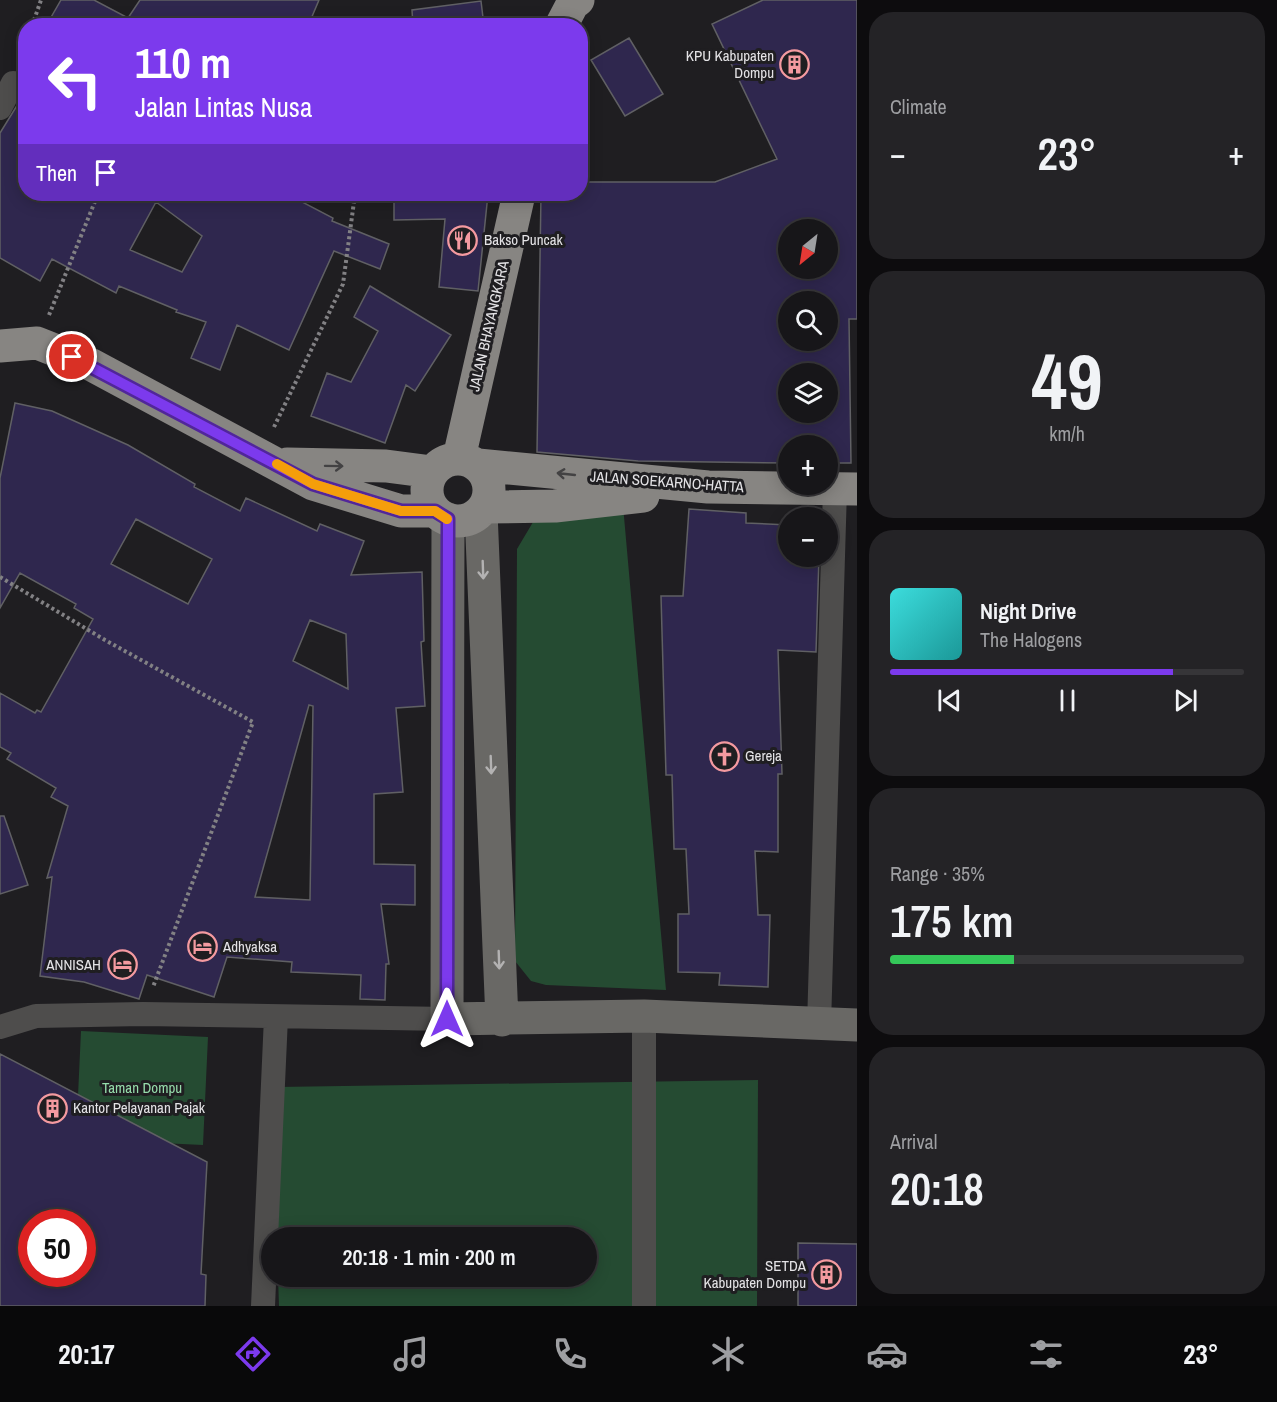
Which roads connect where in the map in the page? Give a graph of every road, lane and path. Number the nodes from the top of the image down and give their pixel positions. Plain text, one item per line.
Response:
1 (41, 0) edge
2 (578, 0) edge
3 (35, 18) edge
4 (565, 18) edge
5 (13, 83) dead end
6 (0, 108) edge
7 (95, 201) edge
8 (354, 201) edge
9 (517, 201) edge
10 (37, 343) junction
11 (0, 346) edge
12 (268, 459) junction
13 (456, 465) junction
14 (708, 487) junction
15 (846, 489) edge
16 (482, 509) junction
17 (442, 515) junction
18 (0, 577) edge
19 (143, 1014) junction
20 (644, 1016) junction
21 (276, 1017) junction
22 (447, 1019) junction
23 (502, 1020) junction
24 (819, 1025) junction
25 (857, 1025) edge
26 (0, 1027) edge
27 (262, 1306) edge
28 (644, 1306) edge

1 - 3 path
2 - 4 highway
5 - 6 street
7 - 10 path
8 - 12 path
9 - 13 highway, JALAN BHAYANGKARA
10 - 11 highway
10 - 12 highway
12 -> 13 highway, JALAN SOEKARNO-HATTA
12 - 17 highway
14 -> 13 highway, JALAN SOEKARNO-HATTA
13 - 16 highway
13 - 17 highway
14 - 15 highway, JALAN SOEKARNO-HATTA
14 - 16 highway
15 - 24 street
16 - 17 highway
16 -> 23 main road
17 - 22 main road
18 - 19 path
19 - 21 street
19 - 26 street
20 - 23 main road
20 - 24 main road
20 - 28 street
21 - 22 street
21 - 27 street
22 - 23 main road
24 - 25 main road

